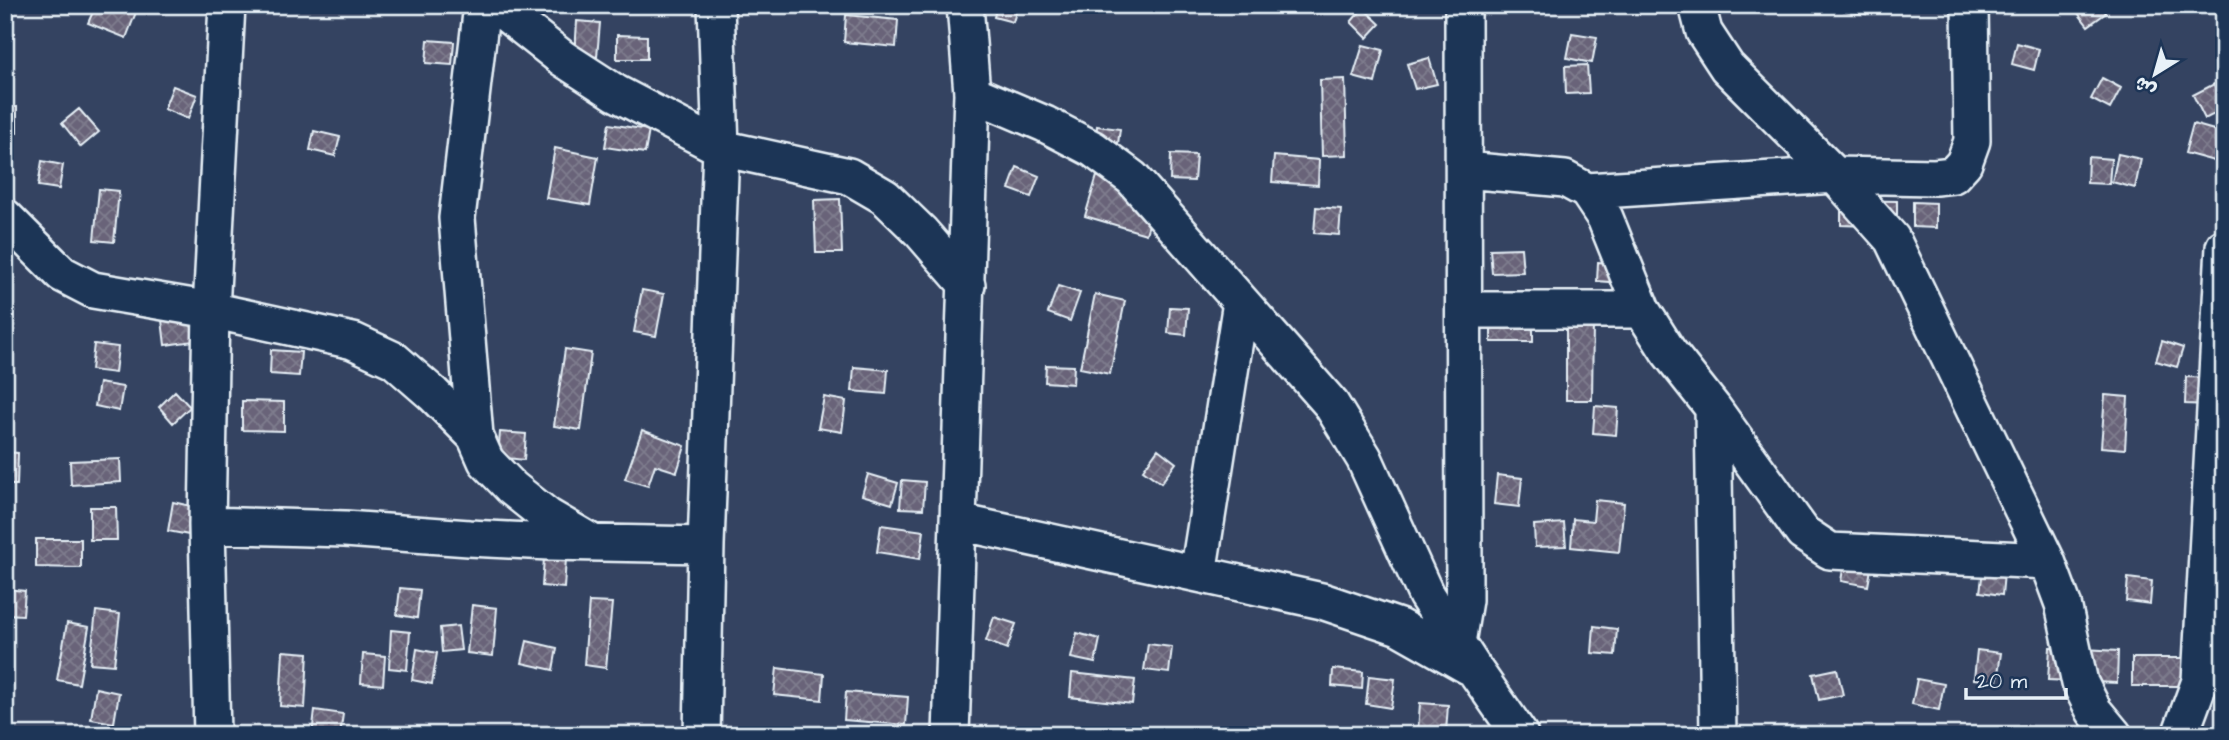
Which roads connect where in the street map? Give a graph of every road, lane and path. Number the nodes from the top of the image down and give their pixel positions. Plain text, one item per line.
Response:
1 (227, 5) edge
2 (482, 5) edge
3 (495, 5) edge
4 (716, 5) edge
5 (965, 5) edge
6 (1463, 5) edge
7 (1697, 5) edge
8 (1970, 5) edge
9 (972, 93) junction
10 (721, 148) junction
11 (1465, 170) junction
12 (1835, 175) junction
13 (1587, 191) junction
14 (5, 217) edge
15 (2224, 247) edge
16 (967, 285) junction
17 (1241, 302) junction
18 (211, 310) junction
19 (1465, 310) junction
20 (1642, 310) junction
21 (1713, 408) junction
22 (475, 436) junction
23 (2218, 452) edge
24 (958, 522) junction
25 (207, 525) junction
26 (593, 543) junction
27 (706, 545) junction
28 (2047, 562) junction
29 (1198, 574) junction
30 (1465, 656) junction
31 (212, 735) edge
32 (702, 735) edge
33 (951, 735) edge
34 (1520, 735) edge
35 (1718, 735) edge
36 (2114, 735) edge
37 (2180, 735) edge

1 - 18 street
2 - 22 street
3 - 10 street
4 - 10 street
5 - 9 street
6 - 11 street
7 - 12 street
8 - 12 street
9 - 16 street
9 - 17 street
10 - 16 street
10 - 27 street
11 - 13 street
11 - 19 street
12 - 13 street
12 - 28 street
13 - 20 street
14 - 18 street
15 - 23 street
16 - 24 street
17 - 29 street
17 - 30 street
18 - 22 street
18 - 25 street
19 - 20 street
19 - 30 street
20 - 21 street
21 - 28 street
21 - 35 street
22 - 26 street
23 - 37 street
24 - 29 street
24 - 33 street
25 - 26 street
25 - 31 street
26 - 27 street
27 - 32 street
28 - 36 street
29 - 30 street
30 - 34 street

